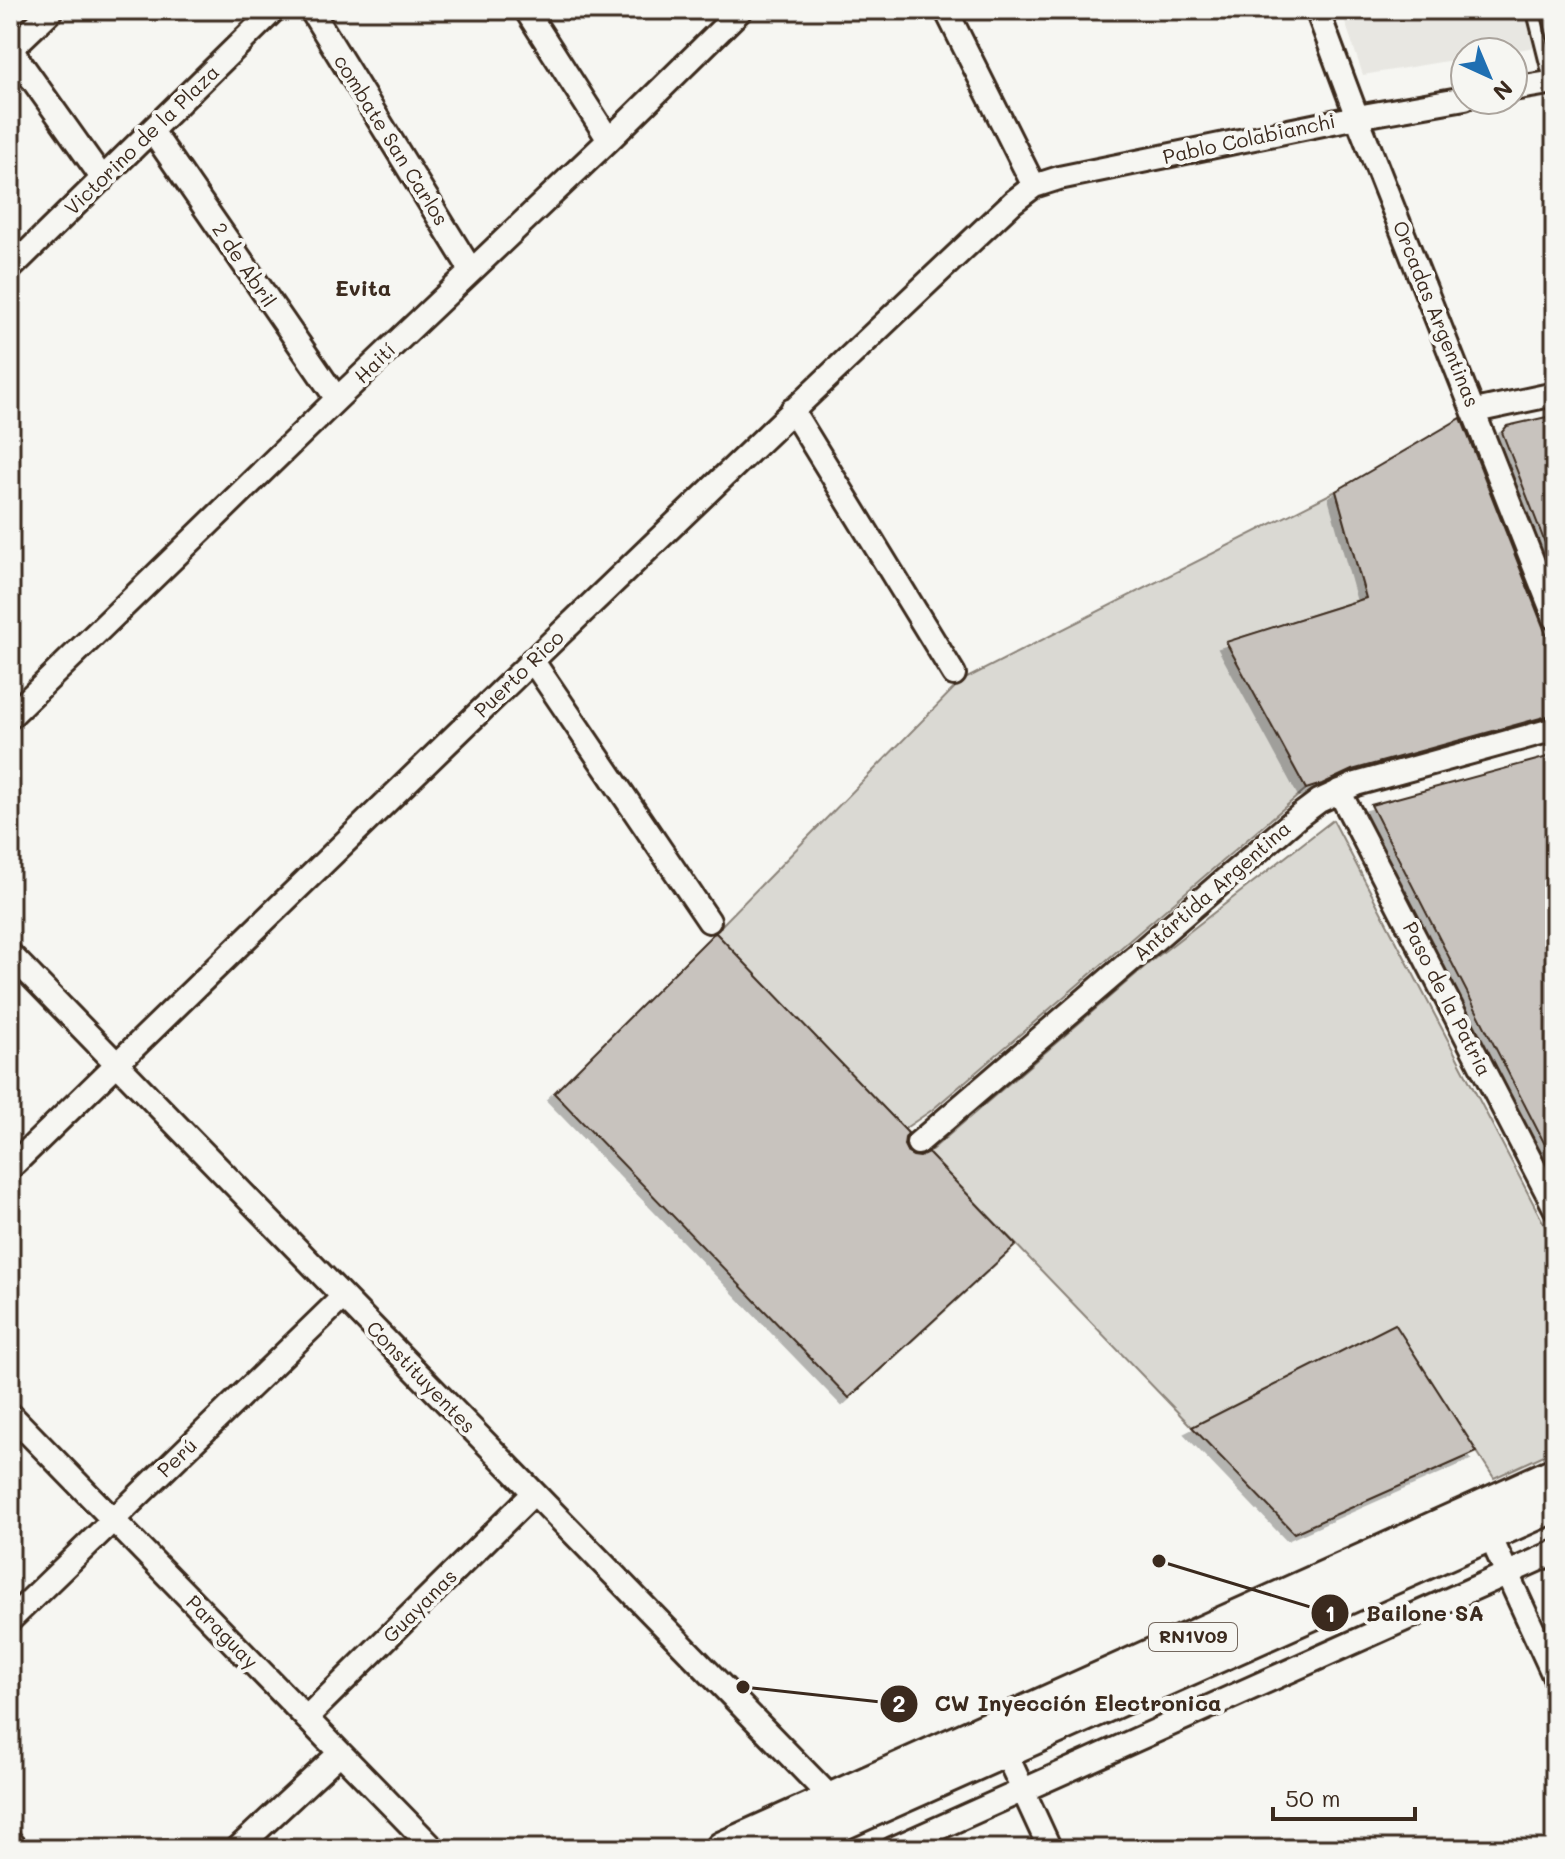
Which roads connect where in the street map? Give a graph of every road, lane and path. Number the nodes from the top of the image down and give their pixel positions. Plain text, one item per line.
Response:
1 (52, 10) edge
2 (274, 10) edge
3 (311, 10) edge
4 (526, 10) edge
5 (946, 10) edge
6 (1317, 10) edge
7 (1533, 10) edge
8 (738, 11) edge
9 (10, 49) edge
10 (1553, 82) edge
11 (1529, 86) edge
12 (1449, 101) edge
13 (1357, 117) junction
14 (152, 131) junction
15 (609, 140) junction
16 (103, 179) junction
17 (1034, 186) junction
18 (10, 269) edge
19 (471, 270) junction
20 (1555, 394) edge
21 (337, 399) junction
22 (792, 410) junction
23 (1475, 411) junction
24 (1555, 618) edge
25 (532, 660) junction
26 (954, 674) dead end
27 (10, 717) edge
28 (1555, 729) edge
29 (1339, 791) junction
30 (709, 921) dead end
31 (10, 954) edge
32 (117, 1064) junction
33 (918, 1143) dead end
34 (10, 1168) edge
35 (1555, 1208) edge
36 (343, 1297) junction
37 (10, 1414) edge
38 (1555, 1475) edge
39 (534, 1493) junction
40 (1555, 1504) edge
41 (113, 1520) junction
42 (1489, 1534) junction
43 (1555, 1552) edge
44 (1506, 1574) junction
45 (10, 1620) edge
46 (1555, 1678) edge
47 (306, 1718) junction
48 (1004, 1749) junction
49 (340, 1753) junction
50 (1024, 1790) junction
51 (832, 1799) junction
52 (10, 1841) edge
53 (17, 1849) edge
54 (237, 1849) edge
55 (434, 1849) edge
56 (723, 1849) edge
57 (782, 1849) edge
58 (892, 1849) edge
59 (1050, 1849) edge

1 - 9 street
2 - 14 street, Victorino de la Plaza
3 - 19 street, combate San Carlos
4 - 15 street
5 - 17 street
6 - 13 street, Orcadas Argentinas
7 - 10 lane
8 - 15 street, Haití
9 - 16 street
10 - 11 street
12 - 13 street, Pablo Colabianchi
13 - 17 street, Pablo Colabianchi
13 - 23 street, Orcadas Argentinas
14 - 16 street, Victorino de la Plaza
14 - 21 street, 2 de Abril
15 - 19 street, Haití
16 - 18 street, Victorino de la Plaza
17 - 22 street, Puerto Rico
19 - 21 street, Haití
20 - 23 street
21 - 27 street, Haití
22 - 25 street, Puerto Rico
22 - 26 street
23 - 24 street, Orcadas Argentinas
25 - 30 street
25 - 32 street, Puerto Rico
28 - 29 street, Antártida Argentina
29 - 33 street, Antártida Argentina
29 - 35 street, Paso de la Patria
31 - 32 street, Constituyentes
32 - 34 street, Puerto Rico
32 - 36 street, Constituyentes
36 - 39 street, Constituyentes
36 - 41 street, Perú
37 - 41 street, Paraguay
38 - 51 main road, RN1V09
39 - 47 street, Guayanas
39 - 51 street, Constituyentes
40 - 42 main road, RN1V09
41 - 45 street, Perú
41 - 47 street, Paraguay
42 - 44 street
42 - 48 main road, RN1V09
43 - 44 street
44 - 46 street
44 - 50 street
47 - 49 street, Paraguay
48 - 50 street
48 - 57 main road, RN1V09
49 - 54 street
49 - 55 street, Paraguay
50 - 58 street
50 - 59 street
51 - 56 main road, RN1V09
52 - 53 street

